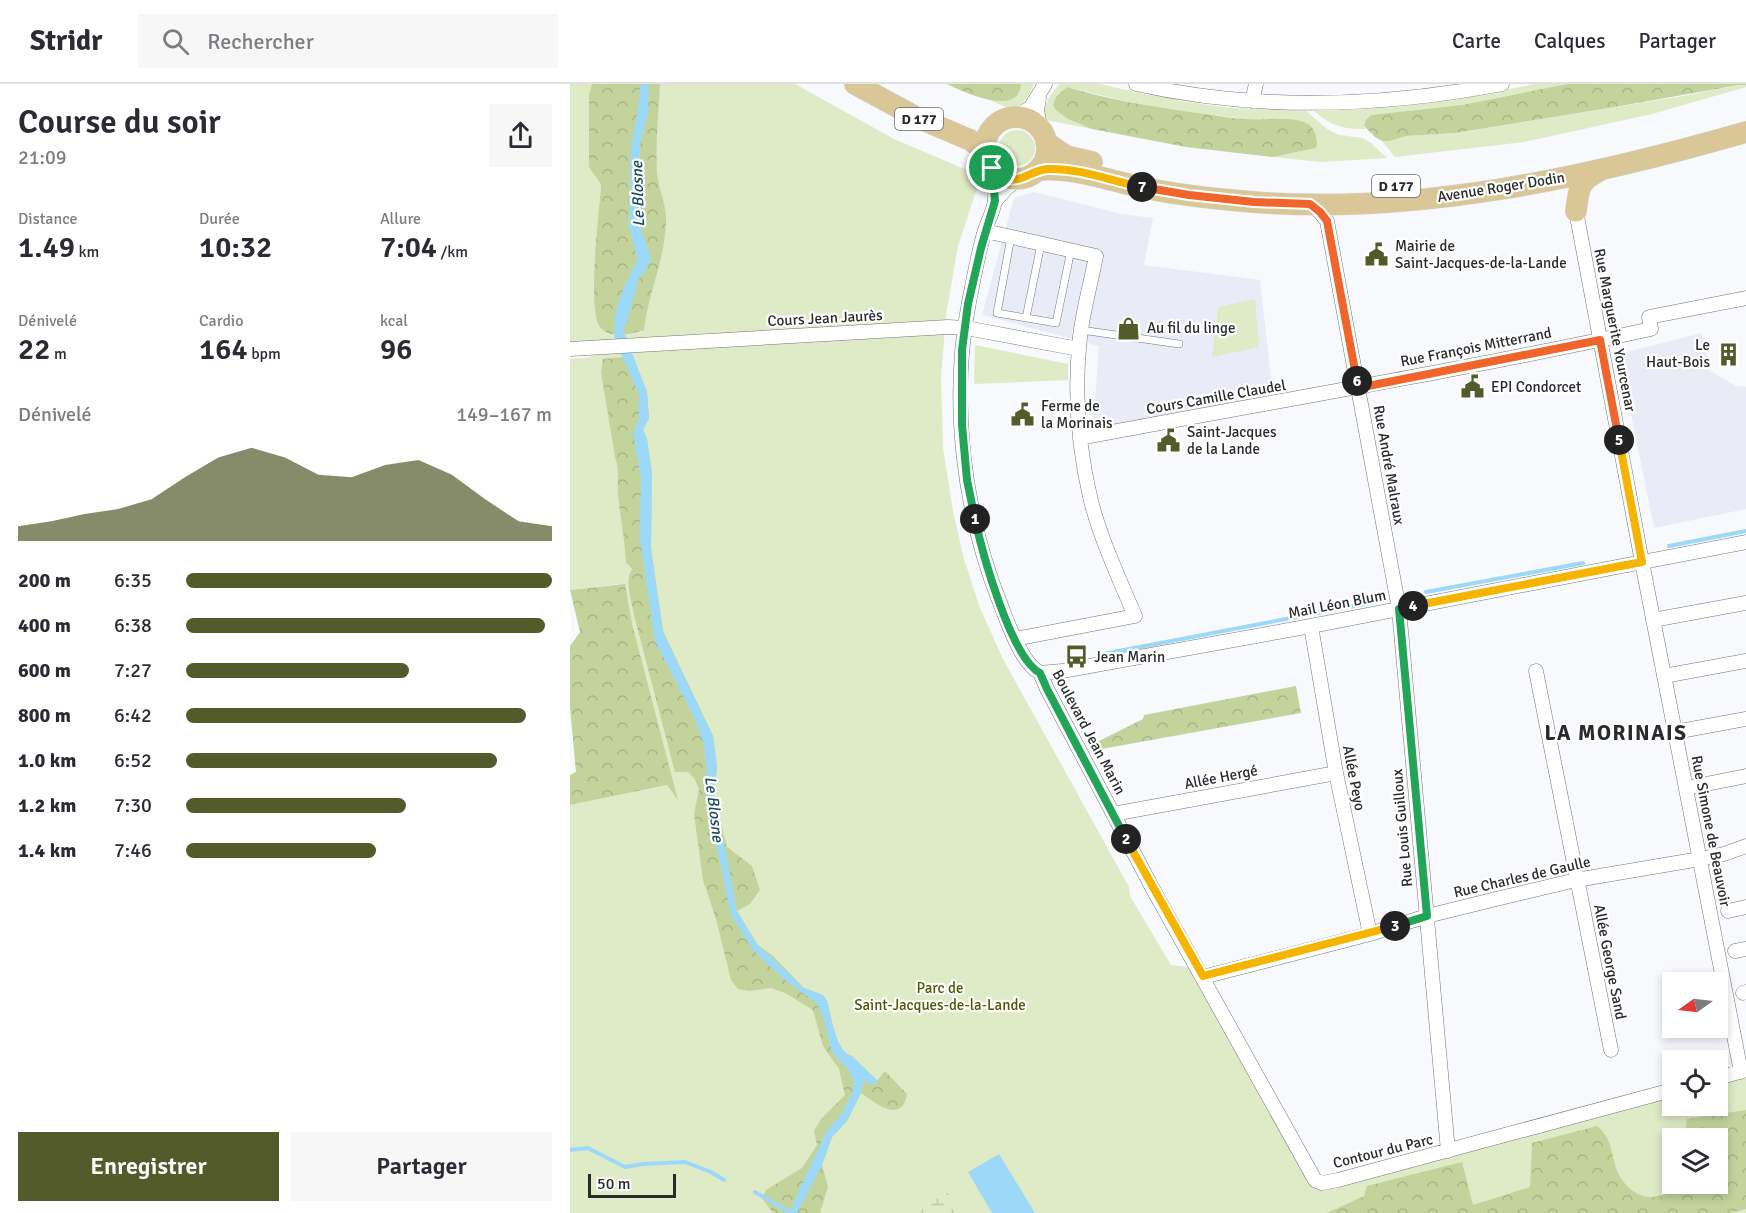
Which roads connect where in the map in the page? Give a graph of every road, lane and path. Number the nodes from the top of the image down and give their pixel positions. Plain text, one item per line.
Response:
1 (855, 84) edge
2 (884, 84) edge
3 (1136, 84) edge
4 (1256, 84) edge
5 (1502, 84) edge
6 (1042, 90) edge
7 (1252, 101) junction
8 (1017, 117) junction
9 (1746, 118) edge
10 (994, 126) junction
11 (1746, 132) edge
12 (1043, 135) junction
13 (989, 159) junction
14 (1038, 170) junction
15 (1602, 170) junction
16 (1018, 179) junction
17 (995, 201) junction
18 (1310, 204) junction
19 (1576, 211) joint
20 (985, 231) junction
21 (1011, 237) junction
22 (1041, 244) junction
23 (1071, 250) junction
24 (1746, 298) edge
25 (1026, 318) junction
26 (966, 328) junction
27 (1081, 330) junction
28 (1600, 340) junction
29 (1179, 345) dead end
30 (1079, 348) junction
31 (570, 349) edge
32 (1358, 388) junction
33 (1080, 438) junction
34 (1746, 542) edge
35 (1642, 562) junction
36 (1746, 603) edge
37 (1399, 609) junction
38 (1653, 620) junction
39 (1311, 626) junction
40 (1015, 639) junction
41 (1746, 661) edge
42 (1536, 671) dead end
43 (1040, 673) junction
44 (1664, 676) junction
45 (1746, 719) edge
46 (1675, 732) junction
47 (1336, 772) junction
48 (1746, 776) edge
49 (1686, 788) junction
50 (1113, 814) junction
51 (1746, 846) edge
52 (1700, 859) junction
53 (1576, 880) junction
54 (1746, 908) edge
55 (1721, 913) junction
56 (1427, 916) junction
57 (1370, 934) junction
58 (1732, 952) edge
59 (1206, 981) junction
60 (1738, 994) edge
61 (1611, 1050) dead end
62 (1743, 1071) edge
63 (1728, 1075) edge
64 (1662, 1093) edge
65 (1448, 1151) junction

1 - 13 main road, D 177
2 - 10 main road, D 177
3 - 7 street
4 - 7 street
5 - 7 street
6 - 8 street
6 - 12 street
8 - 10 main road
8 - 12 main road
9 - 12 main road, Avenue Roger Dodin / D 177
10 - 13 main road
11 - 15 main road, Avenue Roger Dodin / D 177
12 - 14 main road
13 - 16 main road
13 - 17 street, Boulevard Jean Marin
14 - 16 main road
14 - 18 main road, Avenue Roger Dodin / D 177
15 - 18 main road, Avenue Roger Dodin / D 177
15 - 19 main road
16 - 17 street, Boulevard Jean Marin
17 - 20 street, Boulevard Jean Marin
18 - 32 street, Rue André Malraux
19 - 28 street, Rue Marguerite Yourcenar
20 - 21 street
20 - 26 street, Boulevard Jean Marin
21 - 22 street
21 - 25 lane
22 - 23 street
22 - 25 lane
23 - 25 lane
23 - 27 street
24 - 28 street, Rue François Mitterrand
26 - 30 street, Cours Jean Jaurès
26 - 31 street, Cours Jean Jaurès
26 - 40 street, Boulevard Jean Marin
27 - 29 lane
27 - 30 street
28 - 32 street, Rue François Mitterrand
28 - 35 street, Rue Marguerite Yourcenar
30 - 33 street
32 - 33 street, Cours Camille Claudel
32 - 37 street, Rue André Malraux
33 - 40 street
34 - 35 street, Mail Léon Blum
35 - 37 street, Mail Léon Blum
35 - 38 street, Rue Simone de Beauvoir
36 - 38 street
37 - 39 street, Mail Léon Blum
37 - 56 street, Rue Louis Guilloux
38 - 44 street, Rue Simone de Beauvoir
39 - 43 street, Mail Léon Blum
39 - 47 street, Allée Peyo
40 - 43 street, Boulevard Jean Marin
41 - 44 street
42 - 53 street, Allée George Sand
43 - 50 street, Boulevard Jean Marin
44 - 46 street, Rue Simone de Beauvoir
45 - 46 street
46 - 49 street, Rue Simone de Beauvoir
47 - 50 street, Allée Hergé
47 - 57 street, Allée Peyo
48 - 49 street
49 - 52 street, Rue Simone de Beauvoir
50 - 59 street, Boulevard Jean Marin
51 - 52 street, Rue Charles de Gaulle
52 - 53 street, Rue Charles de Gaulle
52 - 55 street, Rue Simone de Beauvoir
53 - 56 street, Rue Charles de Gaulle
53 - 61 street, Allée George Sand
54 - 55 street
55 - 58 street, Rue Simone de Beauvoir
56 - 57 street, Rue Charles de Gaulle
56 - 65 street, Rue Louis Guilloux
57 - 59 street, Rue Charles de Gaulle
58 - 60 street, Rue Simone de Beauvoir
59 - 65 street, Contour du Parc
60 - 62 street, Rue Simone de Beauvoir
62 - 63 street
64 - 65 street, Contour du Parc

